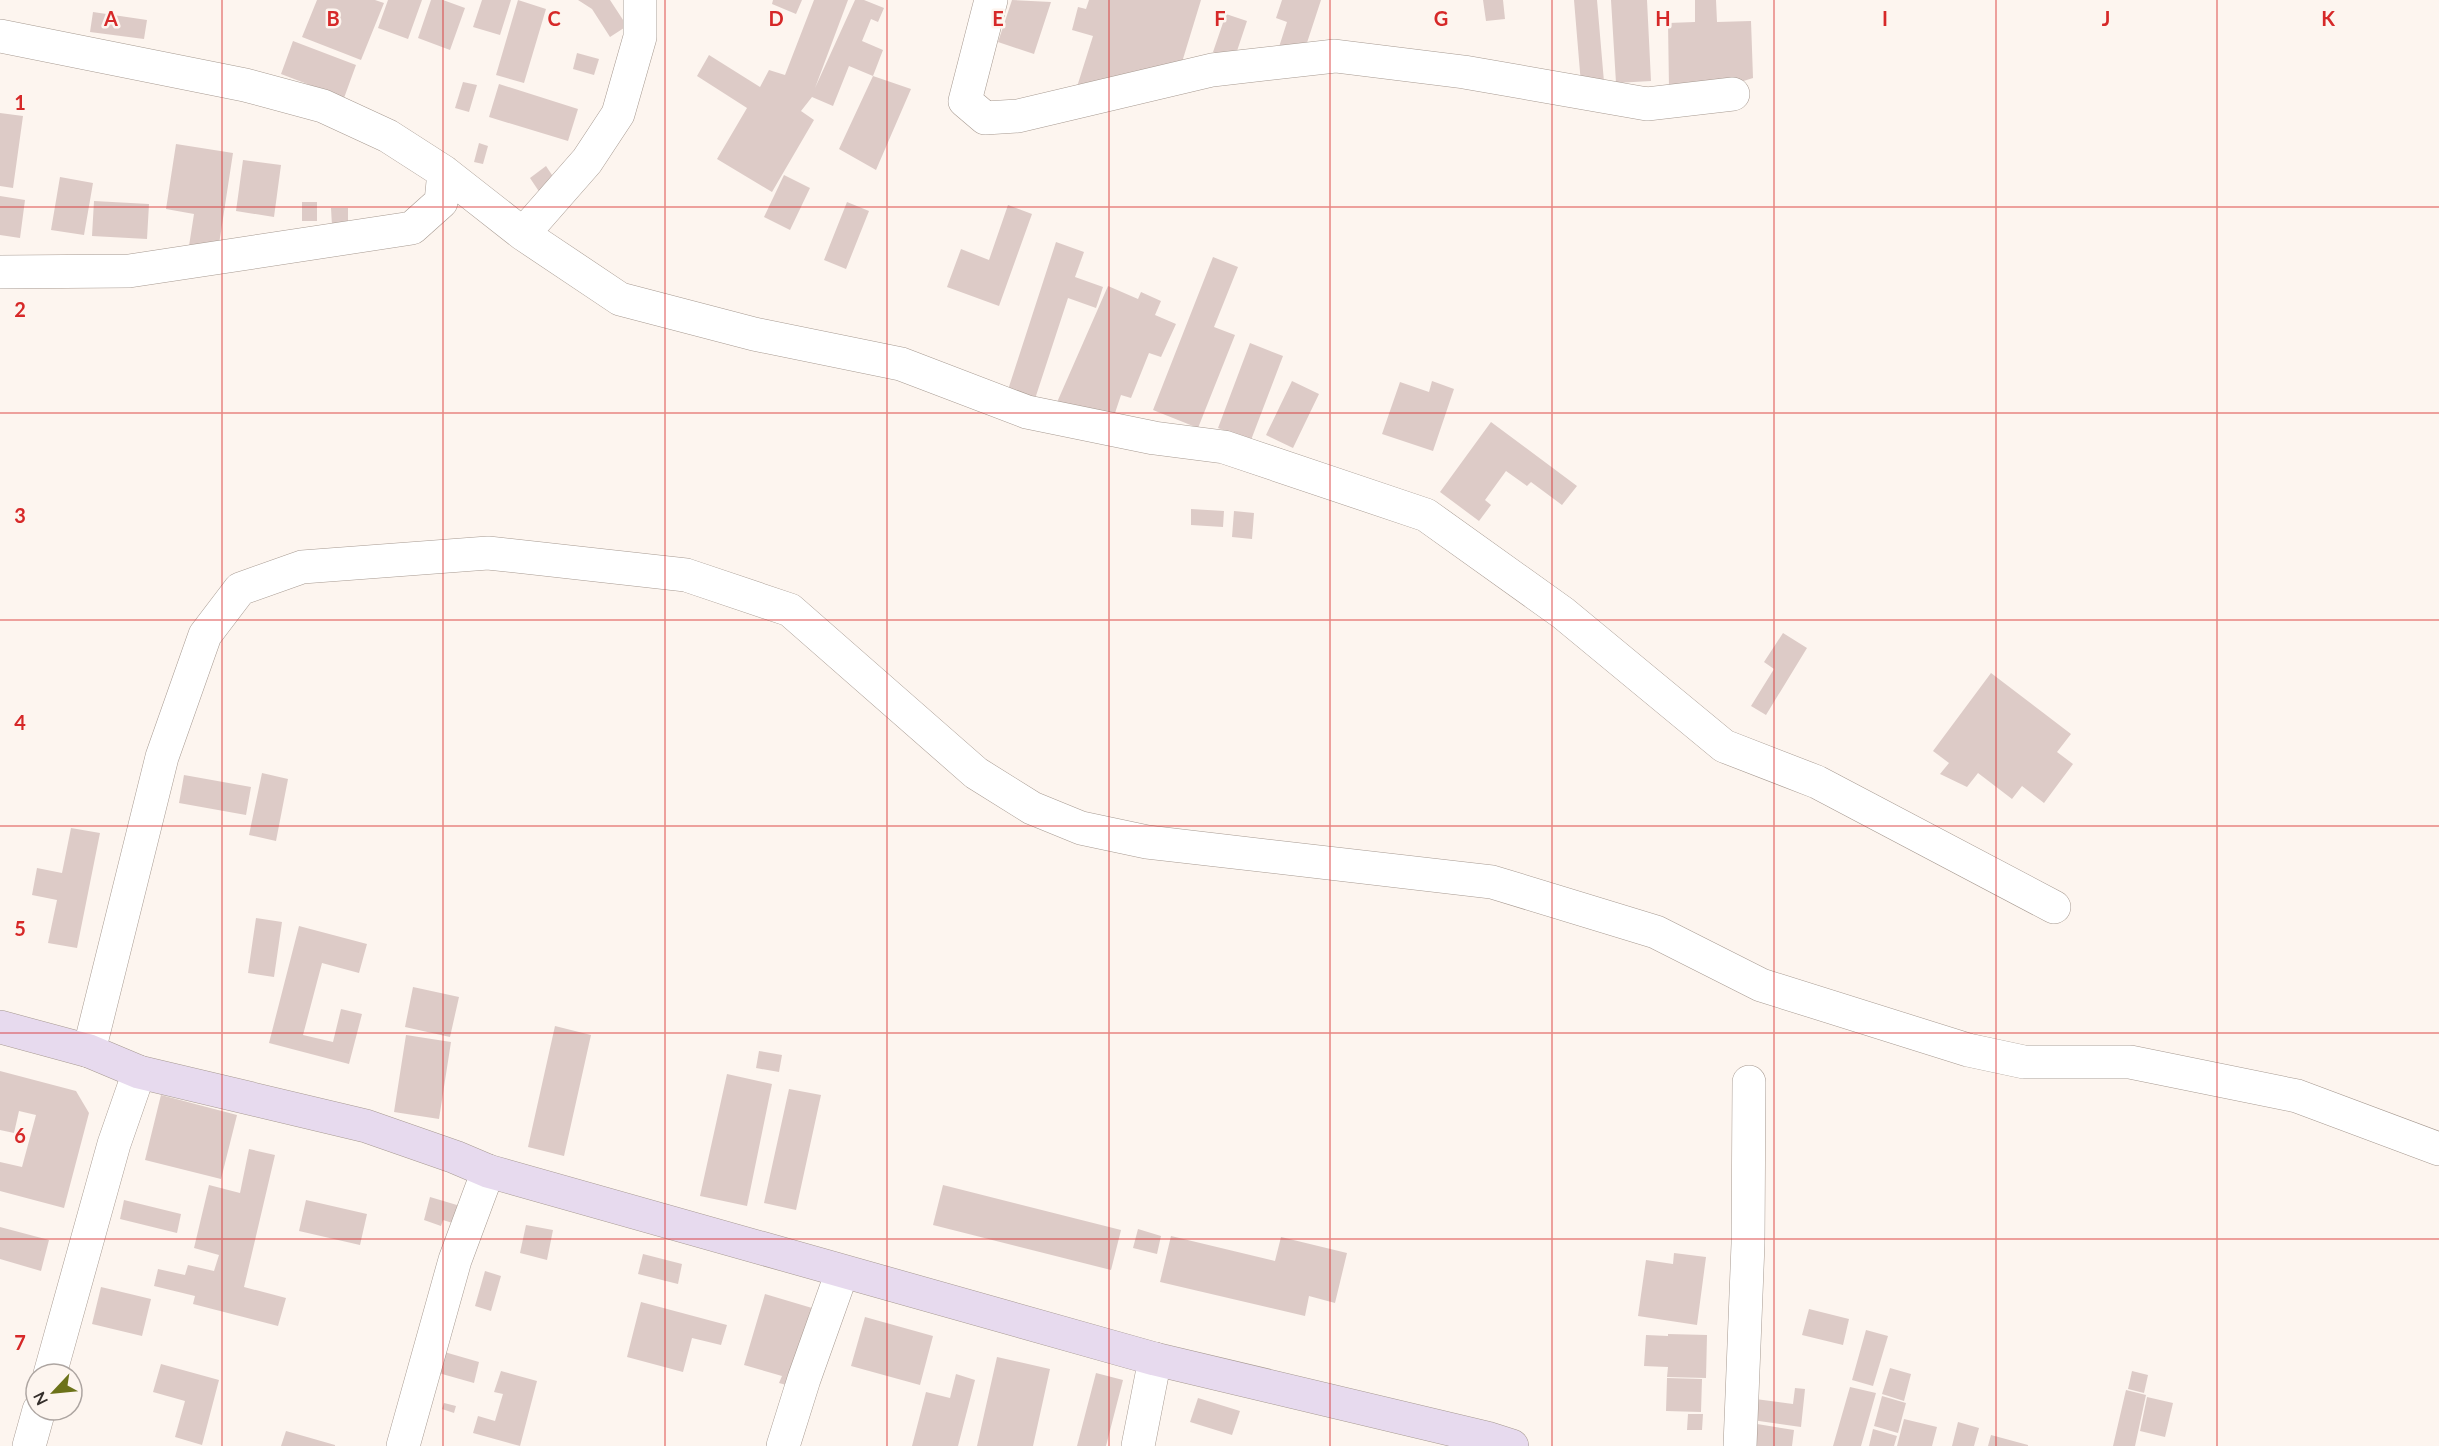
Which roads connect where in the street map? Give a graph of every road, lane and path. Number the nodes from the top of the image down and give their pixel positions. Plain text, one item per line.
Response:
1 (640, 0) edge
2 (988, 1) edge
3 (0, 36) edge
4 (1733, 94) dead end
5 (444, 172) junction
6 (523, 234) junction
7 (0, 272) edge
8 (2054, 907) dead end
9 (0, 1027) edge
10 (89, 1051) junction
11 (139, 1072) junction
12 (1749, 1082) dead end
13 (2439, 1149) edge
14 (488, 1171) junction
15 (842, 1272) junction
16 (1155, 1359) junction
17 (53, 1362) edge
18 (36, 1422) edge
19 (29, 1446) edge
20 (403, 1446) edge
21 (783, 1446) edge
22 (1138, 1446) edge
23 (1512, 1446) edge
24 (1740, 1446) edge

1 - 6 street
2 - 4 street
3 - 5 street
5 - 6 street
5 - 7 street
6 - 8 street
9 - 10 street
10 - 11 street
10 - 13 street
11 - 14 street
11 - 17 street
12 - 24 street
14 - 15 street
14 - 20 street
15 - 16 street
15 - 21 street
16 - 22 street
16 - 23 street
18 - 19 street

